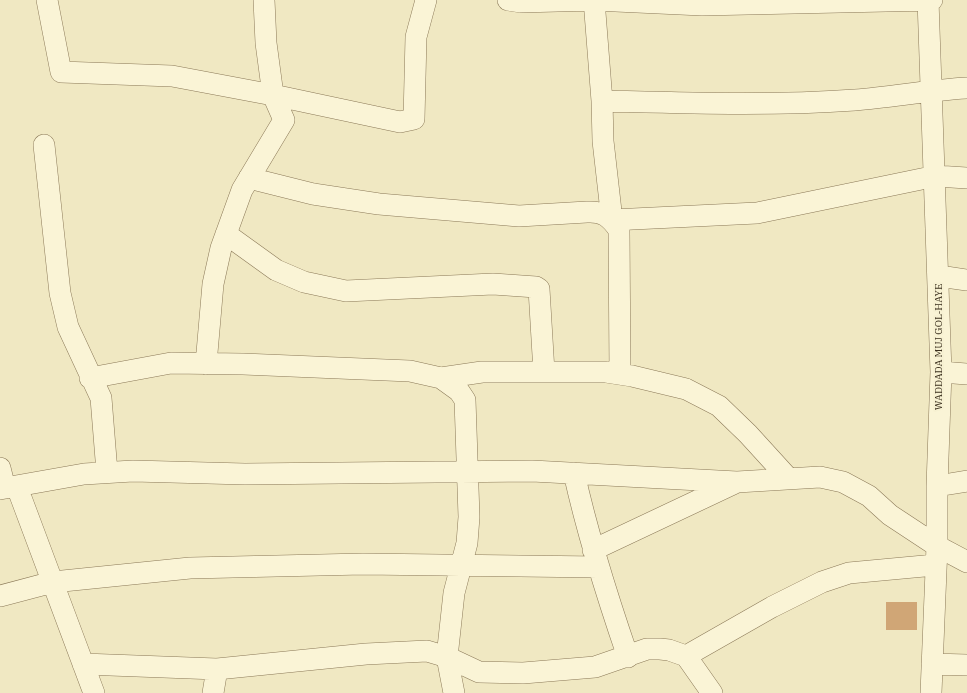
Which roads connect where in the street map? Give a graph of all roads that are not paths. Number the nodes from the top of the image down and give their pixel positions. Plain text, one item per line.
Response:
1 (47, 0) edge
2 (264, 0) edge
3 (426, 0) edge
4 (508, 0) edge
5 (594, 0) edge
6 (928, 0) edge
7 (932, 0) edge
8 (967, 88) edge
9 (932, 90) junction
10 (273, 95) junction
11 (602, 101) junction
12 (44, 145) dead end
13 (936, 176) junction
14 (249, 178) junction
15 (967, 178) edge
16 (612, 220) junction
17 (226, 234) junction
18 (939, 276) junction
19 (967, 280) edge
20 (206, 364) junction
21 (544, 372) junction
22 (941, 372) junction
23 (620, 374) junction
24 (967, 374) edge
25 (90, 378) junction
26 (441, 378) junction
27 (0, 468) edge
28 (468, 470) junction
29 (107, 472) junction
30 (574, 474) junction
31 (789, 479) junction
32 (967, 481) edge
33 (737, 482) junction
34 (937, 486) junction
35 (8, 488) edge
36 (936, 556) junction
37 (596, 559) junction
38 (967, 562) edge
39 (462, 565) junction
40 (53, 582) junction
41 (0, 596) edge
42 (686, 656) junction
43 (447, 657) junction
44 (628, 657) junction
45 (83, 664) junction
46 (932, 664) junction
47 (967, 665) edge
48 (217, 670) junction
49 (94, 693) edge
50 (212, 693) edge
51 (454, 693) edge
52 (712, 693) edge
53 (931, 693) edge

1 - 10 street
2 - 10 street
3 - 10 street
4 - 5 street
5 - 6 street
5 - 11 street
6 - 7 street
6 - 9 street, WADDADA MUJ GOL-HAYE
8 - 9 street
9 - 11 street
9 - 13 street, WADDADA MUJ GOL-HAYE
10 - 14 street
11 - 16 street
12 - 25 street
13 - 15 street
13 - 16 street
13 - 18 street, WADDADA MUJ GOL-HAYE
14 - 16 street
14 - 17 street
16 - 23 street
17 - 20 street
17 - 21 street
18 - 19 street
18 - 22 street, WADDADA MUJ GOL-HAYE
20 - 25 street
20 - 26 street
21 - 23 street
21 - 26 street
22 - 24 street
22 - 34 street, WADDADA MUJ GOL-HAYE
23 - 31 street
25 - 29 street
26 - 28 street
27 - 35 street
28 - 29 street
28 - 30 street
28 - 39 street
29 - 35 street
30 - 33 street
30 - 37 street
31 - 33 street
31 - 36 street
32 - 34 street
33 - 37 street
34 - 36 street, WADDADA MUJ GOL-HAYE
35 - 40 street
36 - 38 street
36 - 42 street
36 - 46 street, WADDADA MUJ GOL-HAYE
37 - 39 street
37 - 44 street
39 - 40 street
39 - 43 street
40 - 41 street
40 - 45 street
42 - 44 street
42 - 52 street
43 - 44 street
43 - 48 street
43 - 51 street
45 - 48 street
45 - 49 street
46 - 47 street
46 - 53 street, WADDADA MUJ GOL-HAYE
48 - 50 street

